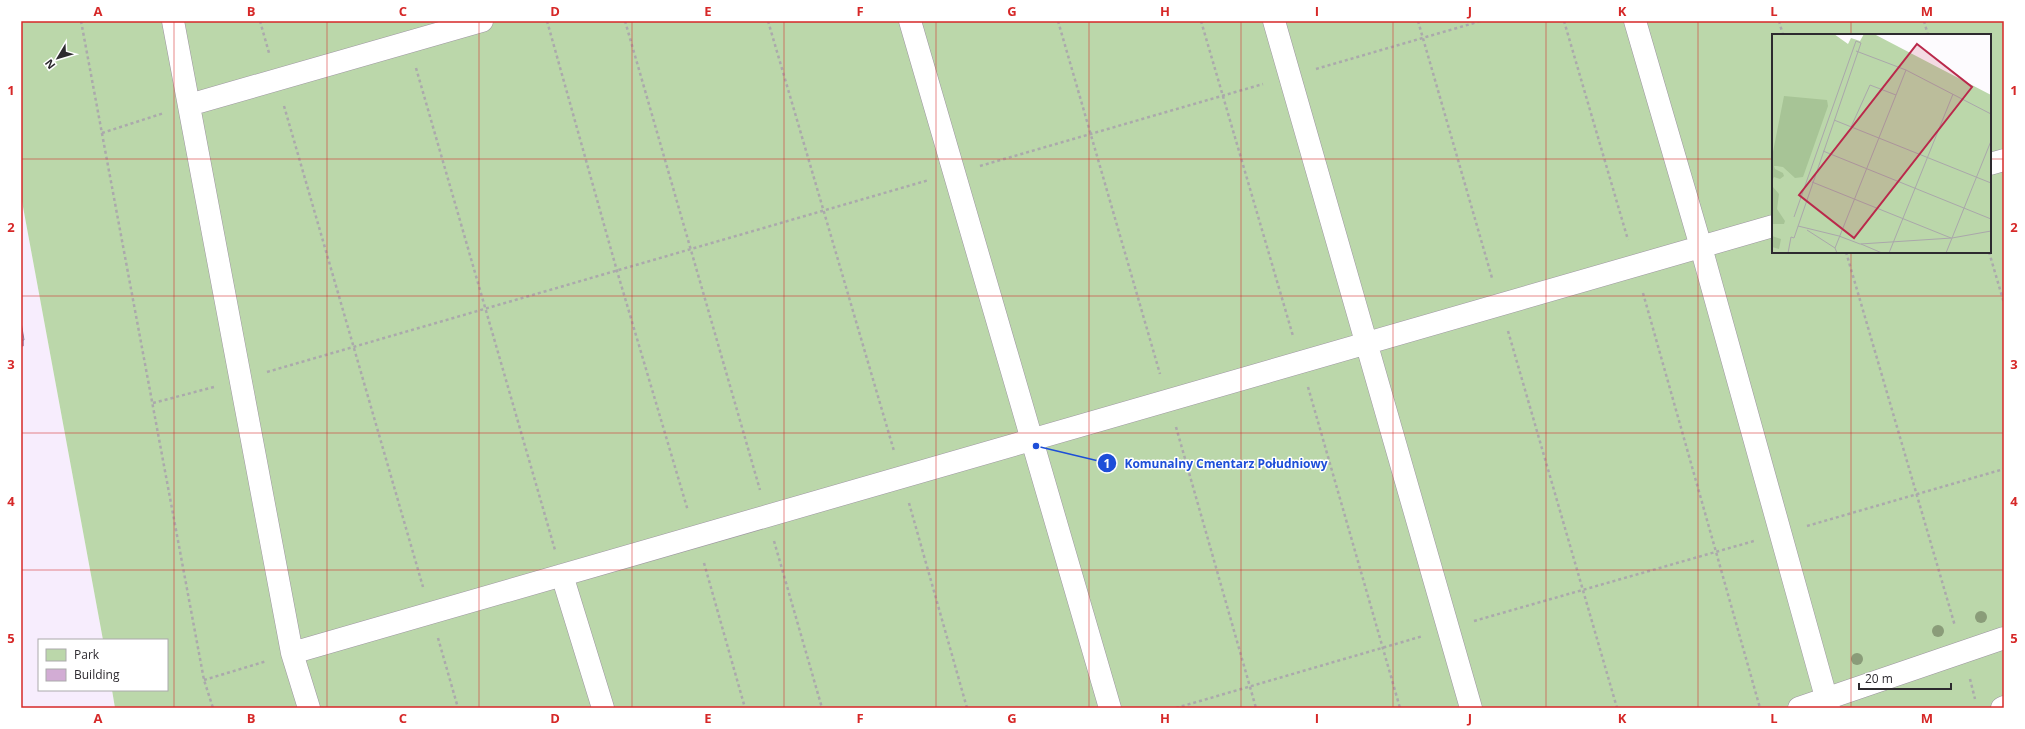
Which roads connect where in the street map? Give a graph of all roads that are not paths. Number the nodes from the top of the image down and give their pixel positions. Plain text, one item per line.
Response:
1 (173, 21) edge
2 (482, 21) edge
3 (910, 21) edge
4 (1274, 21) edge
5 (1635, 21) edge
6 (189, 105) junction
7 (2004, 160) edge
8 (1991, 164) edge
9 (1772, 226) edge
10 (1701, 247) junction
11 (1366, 342) junction
12 (1032, 439) junction
13 (562, 575) junction
14 (2004, 638) edge
15 (292, 653) junction
16 (1828, 703) edge
17 (309, 708) edge
18 (603, 708) edge
19 (1110, 708) edge
20 (1471, 708) edge
21 (1799, 708) edge

1 - 6 street
2 - 6 street
3 - 12 street
4 - 11 street
5 - 10 street
6 - 15 street
7 - 8 street
9 - 10 street
10 - 11 street
10 - 16 street
11 - 12 street
11 - 20 street
12 - 13 street
12 - 19 street
13 - 15 street
13 - 18 street
14 - 16 street
15 - 17 street
16 - 21 street

